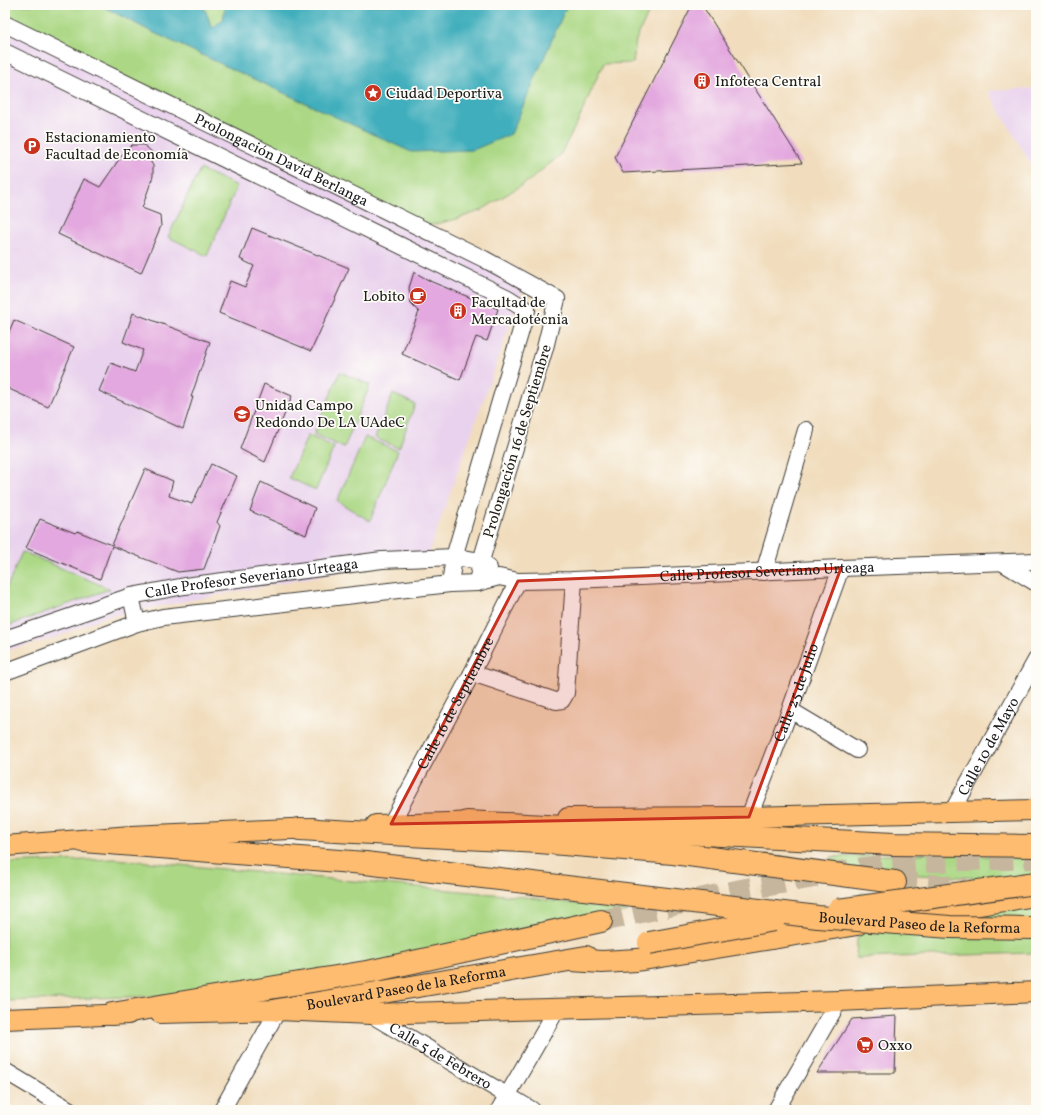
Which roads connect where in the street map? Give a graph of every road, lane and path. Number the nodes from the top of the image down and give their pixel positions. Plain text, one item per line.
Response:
1 (5, 24) edge
2 (5, 52) edge
3 (558, 299) joint
4 (527, 310) joint
5 (806, 430) dead end
6 (454, 557) junction
7 (481, 561) junction
8 (1036, 561) edge
9 (1003, 563) junction
10 (840, 568) junction
11 (764, 572) junction
12 (499, 577) junction
13 (574, 580) junction
14 (518, 581) junction
15 (477, 583) junction
16 (1036, 583) edge
17 (450, 584) junction
18 (131, 596) junction
19 (137, 623) junction
20 (5, 639) edge
21 (1036, 660) edge
22 (5, 672) edge
23 (472, 673) junction
24 (790, 710) junction
25 (857, 750) dead end
26 (1036, 810) edge
27 (952, 812) junction
28 (749, 817) junction
29 (466, 822) junction
30 (391, 824) junction
31 (299, 829) junction
32 (83, 841) junction
33 (5, 846) edge
34 (1036, 846) edge
35 (895, 882) tunnel mouth
36 (1036, 883) edge
37 (1036, 895) edge
38 (601, 921) tunnel mouth
39 (1036, 928) edge
40 (571, 960) junction
41 (1036, 992) edge
42 (839, 1002) junction
43 (557, 1009) junction
44 (278, 1010) junction
45 (112, 1014) junction
46 (370, 1014) junction
47 (5, 1019) edge
48 (5, 1071) edge
49 (507, 1096) junction
50 (70, 1110) edge
51 (222, 1110) edge
52 (499, 1110) edge
53 (532, 1110) edge
54 (776, 1110) edge

1 - 3 street, Prolongación David Berlanga
2 - 4 street, Prolongación David Berlanga
3 - 7 street, Prolongación 16 de Septiembre
4 - 6 street, Prolongación 16 de Septiembre
5 - 11 street
6 - 7 street, Calle Profesor Severiano Urteaga
6 - 17 street, Prolongación 16 de Septiembre
6 - 18 street, Calle Profesor Severiano Urteaga
7 - 12 street, Calle Profesor Severiano Urteaga
7 - 15 street, Prolongación 16 de Septiembre
8 - 9 street, Calle Profesor Severiano Urteaga
9 - 10 street, Calle Profesor Severiano Urteaga
9 - 16 street
10 - 11 street, Calle Profesor Severiano Urteaga
10 - 24 street, Calle 25 de Julio
11 - 13 street, Calle Profesor Severiano Urteaga
12 - 14 street, Calle Profesor Severiano Urteaga
12 - 15 street, Calle Profesor Severiano Urteaga
13 - 14 street, Calle Profesor Severiano Urteaga
13 - 23 street
14 - 23 street, Calle 16 de Septiembre
15 - 17 street, Calle Profesor Severiano Urteaga
17 - 19 street, Calle Profesor Severiano Urteaga
18 - 19 street
18 - 20 street, Calle Profesor Severiano Urteaga
19 - 22 street, Calle Profesor Severiano Urteaga
21 - 27 street, Calle 10 de Mayo
23 - 30 street, Calle 16 de Septiembre
24 - 25 street
24 - 28 street, Calle 25 de Julio
26 - 27 main road, Boulevard Paseo de la Reforma
27 - 28 main road, Boulevard Paseo de la Reforma
28 - 29 main road, Boulevard Paseo de la Reforma
29 - 30 main road, Boulevard Paseo de la Reforma
29 - 34 highway
30 - 31 main road, Boulevard Paseo de la Reforma
31 - 32 main road, Boulevard Paseo de la Reforma
31 - 35 highway
32 - 33 main road, Boulevard Paseo de la Reforma
32 - 39 highway, Boulevard Paseo de la Reforma, bridge
36 - 40 highway, Boulevard Paseo de la Reforma, bridge
37 - 40 highway, bridge
38 - 45 highway
40 - 44 highway, Boulevard Paseo de la Reforma
41 - 42 main road
42 - 43 main road
42 - 54 street
43 - 46 main road
43 - 49 street
44 - 45 main road, Boulevard Paseo de la Reforma
44 - 46 main road
44 - 51 street
45 - 47 main road, Boulevard Paseo de la Reforma
46 - 49 street, Calle 5 de Febrero
48 - 50 street
49 - 52 street
49 - 53 street, Calle 5 de Febrero

